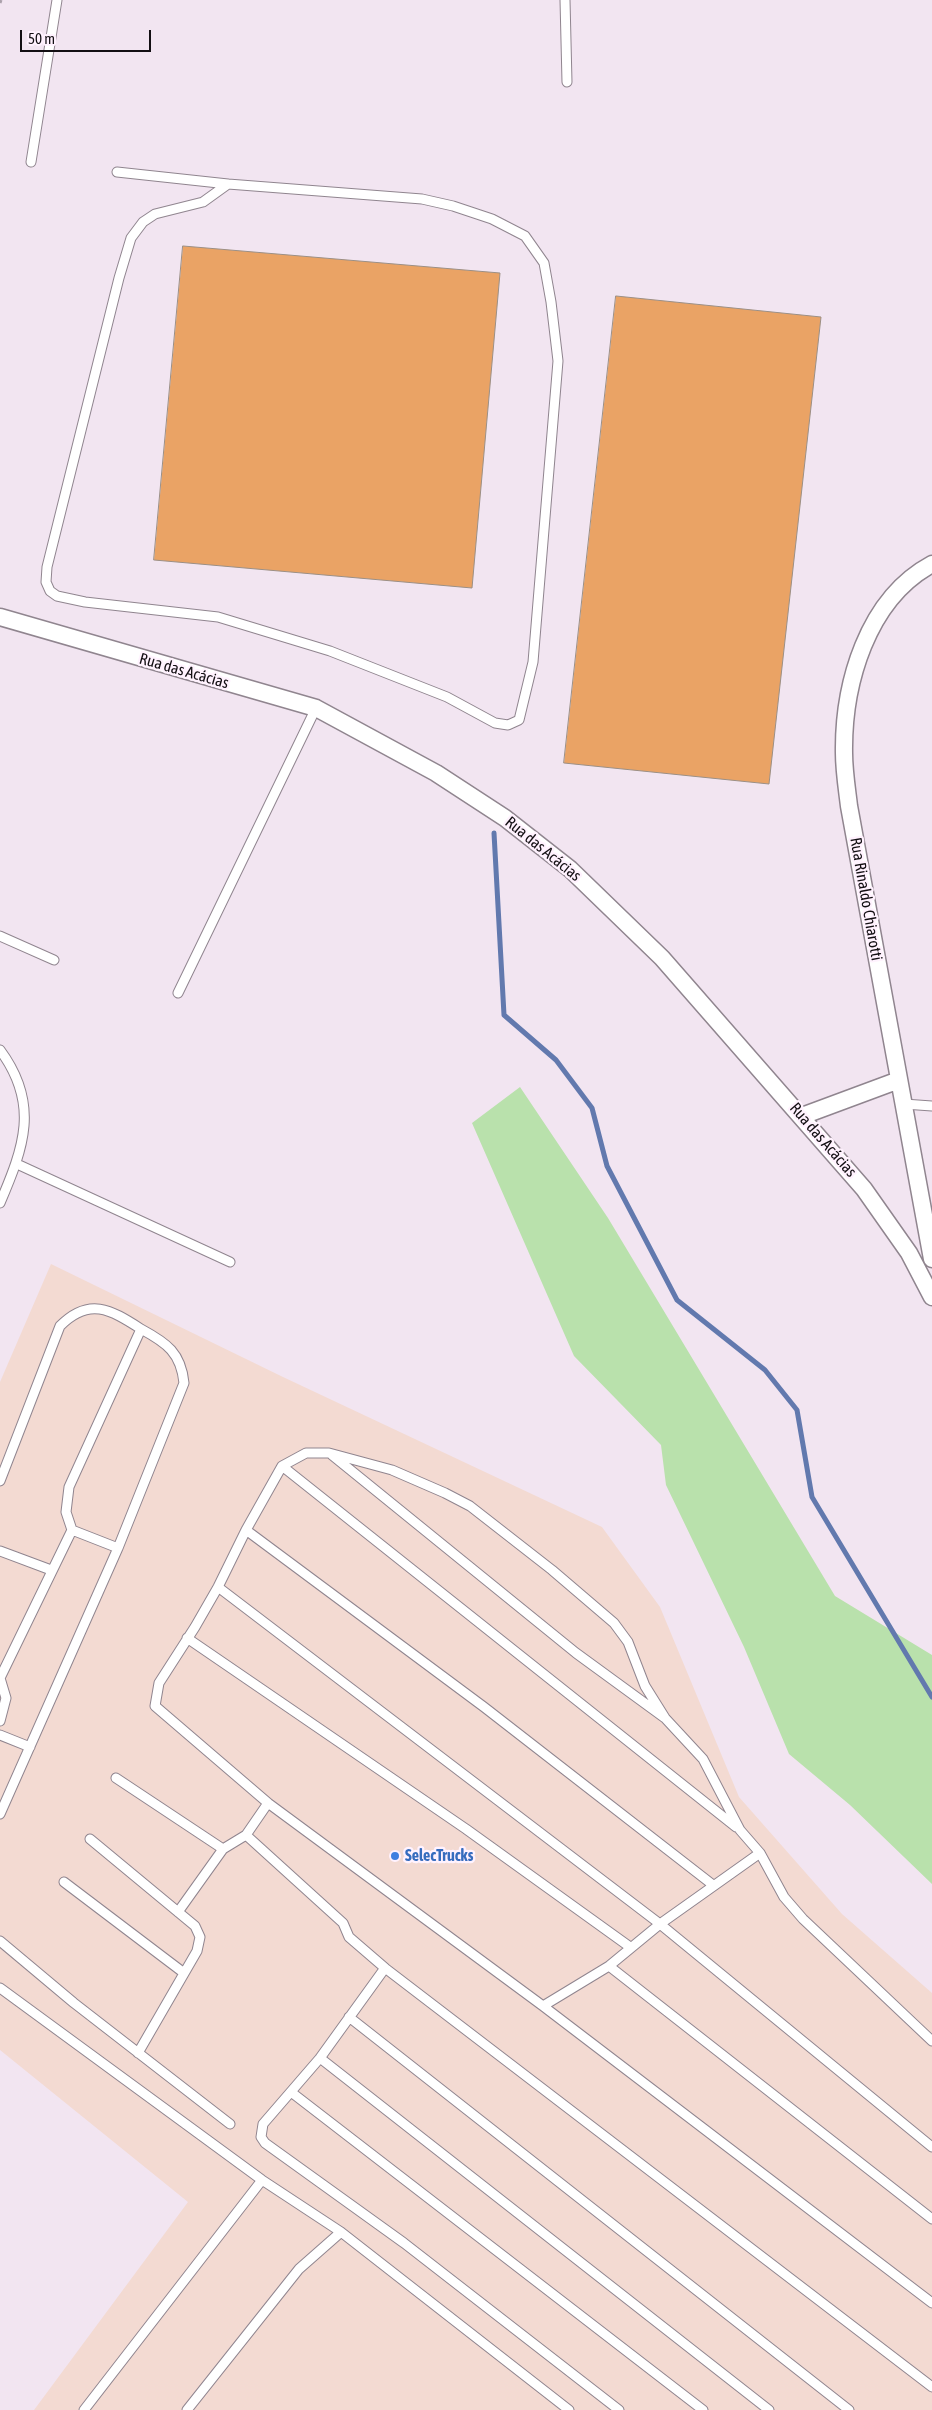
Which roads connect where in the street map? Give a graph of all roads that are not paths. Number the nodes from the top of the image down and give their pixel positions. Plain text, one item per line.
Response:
1 (58, 0) edge
2 (565, 0) edge
3 (567, 82) dead end
4 (31, 162) dead end
5 (117, 172) dead end
6 (228, 184) junction
7 (932, 564) edge
8 (0, 617) edge
9 (316, 708) junction
10 (0, 936) edge
11 (54, 960) dead end
12 (178, 993) dead end
13 (0, 1050) edge
14 (899, 1080) junction
15 (904, 1104) junction
16 (932, 1106) edge
17 (802, 1116) junction
18 (17, 1164) junction
19 (0, 1203) edge
20 (932, 1259) edge
21 (230, 1262) dead end
22 (932, 1297) edge
23 (141, 1329) junction
24 (329, 1453) junction
25 (282, 1466) junction
26 (0, 1481) edge
27 (72, 1530) junction
28 (246, 1530) junction
29 (118, 1548) junction
30 (0, 1551) edge
31 (51, 1570) junction
32 (218, 1587) junction
33 (187, 1638) junction
34 (0, 1678) edge
35 (665, 1718) junction
36 (0, 1721) edge
37 (0, 1735) edge
38 (30, 1747) junction
39 (116, 1778) dead end
40 (268, 1803) junction
41 (0, 1814) edge
42 (740, 1830) junction
43 (246, 1835) junction
44 (90, 1839) dead end
45 (223, 1849) junction
46 (760, 1853) junction
47 (64, 1882) dead end
48 (713, 1885) junction
49 (178, 1912) junction
50 (660, 1924) junction
51 (0, 1941) edge
52 (630, 1947) junction
53 (609, 1966) junction
54 (385, 1968) junction
55 (184, 1973) junction
56 (0, 1988) edge
57 (543, 2006) junction
58 (349, 2017) junction
59 (932, 2041) edge
60 (138, 2052) junction
61 (320, 2058) junction
62 (291, 2092) junction
63 (230, 2124) dead end
64 (932, 2147) edge
65 (262, 2180) junction
66 (932, 2219) edge
67 (341, 2232) junction
68 (932, 2303) edge
69 (932, 2387) edge
70 (84, 2410) edge
71 (187, 2410) edge
72 (569, 2410) edge
73 (619, 2410) edge
74 (703, 2410) edge
75 (769, 2410) edge
76 (849, 2410) edge

1 - 4 lane
2 - 3 lane
5 - 6 lane
6 - 6 lane
7 - 14 street, Rua Rinaldo Chiarotti
8 - 9 street, Rua das Acácias
9 - 12 lane
9 - 17 street, Rua das Acácias
10 - 11 lane
13 - 18 lane
14 - 15 street, Rua Rinaldo Chiarotti
14 - 17 street
15 - 16 lane
15 - 20 street, Rua Rinaldo Chiarotti
17 - 22 street, Rua das Acácias
18 - 19 lane
18 - 21 lane
23 - 26 lane
23 - 27 lane
23 - 29 lane
24 - 25 lane
24 - 35 lane
24 - 35 lane
25 - 28 lane
25 - 42 lane
27 - 29 lane
27 - 31 lane
28 - 32 lane
28 - 48 lane
29 - 38 lane
30 - 31 lane
31 - 34 lane
32 - 33 lane
32 - 50 lane
33 - 40 lane
33 - 52 lane
34 - 36 lane
35 - 42 lane
37 - 38 lane
38 - 41 lane
39 - 45 lane
40 - 43 lane
40 - 57 lane
42 - 46 lane
43 - 45 lane
43 - 54 lane
44 - 49 lane
45 - 49 lane
46 - 48 lane
46 - 59 lane
47 - 55 lane
48 - 50 lane
49 - 55 lane
50 - 52 lane
50 - 64 lane
51 - 60 lane
52 - 53 lane
53 - 57 lane
53 - 66 lane
54 - 58 lane
54 - 69 lane
55 - 60 lane
56 - 65 lane
57 - 68 lane
58 - 61 lane
58 - 76 lane
60 - 63 lane
61 - 62 lane
61 - 75 lane
62 - 73 lane
62 - 74 lane
65 - 67 lane
65 - 70 lane
67 - 71 lane
67 - 72 lane

